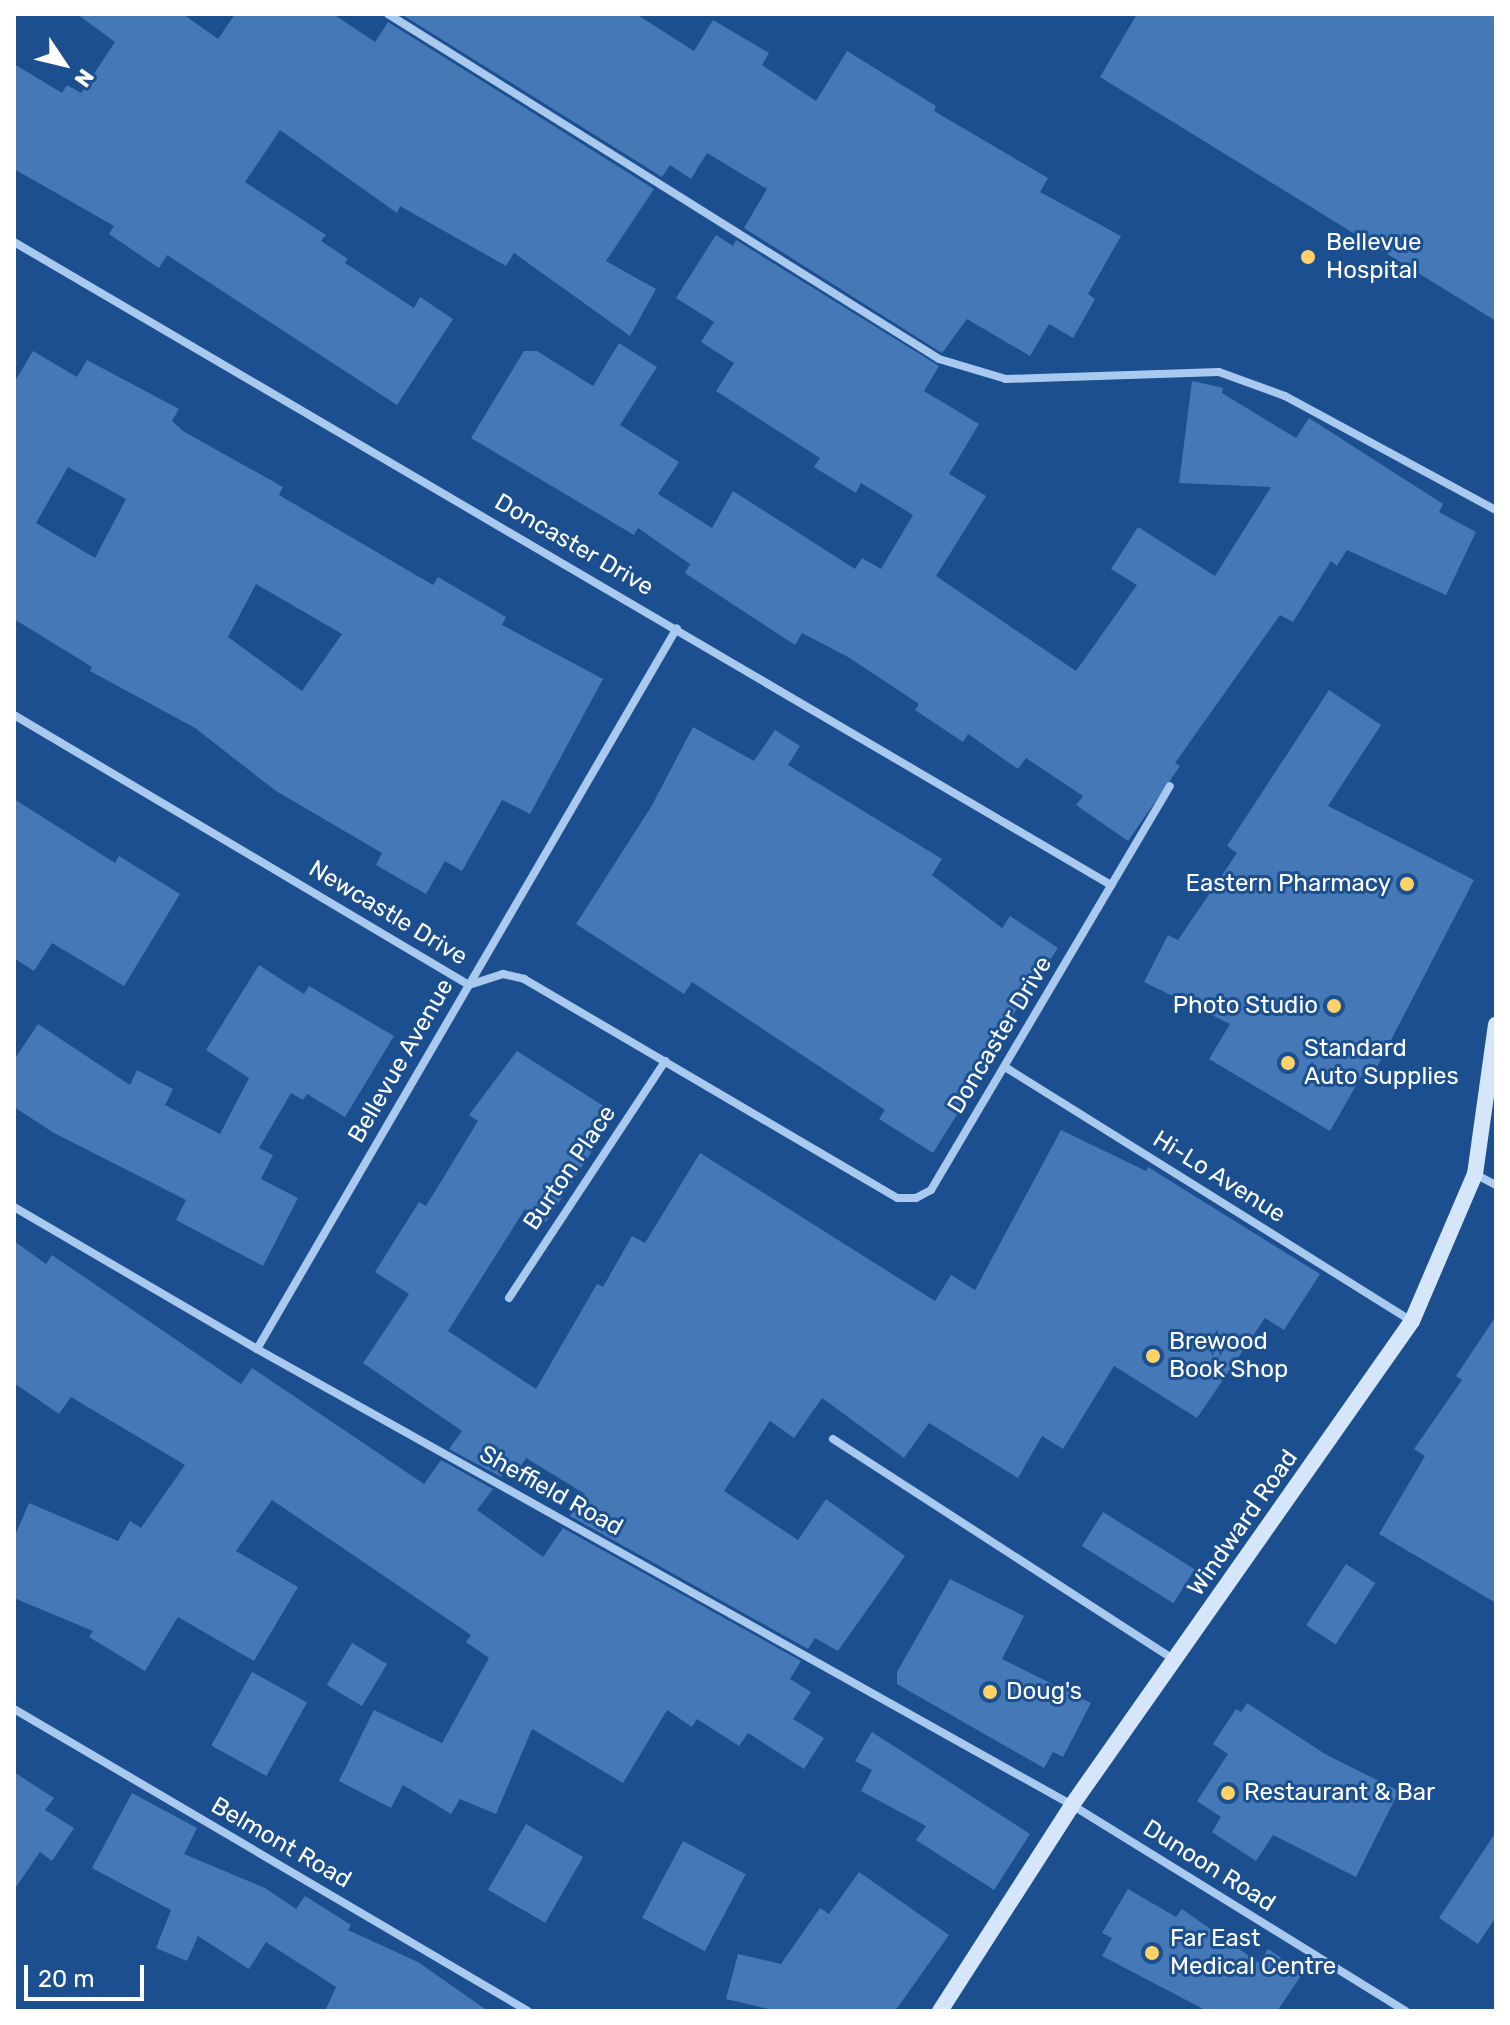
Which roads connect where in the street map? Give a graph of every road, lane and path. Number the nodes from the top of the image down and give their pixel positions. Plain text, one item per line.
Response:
1 (388, 14) edge
2 (14, 242) edge
3 (1496, 510) edge
4 (677, 628) junction
5 (14, 715) edge
6 (1170, 786) dead end
7 (1111, 885) junction
8 (469, 985) junction
9 (1496, 1024) edge
10 (665, 1061) junction
11 (1005, 1067) junction
12 (1475, 1174) junction
13 (1496, 1185) edge
14 (916, 1198) joint
15 (14, 1207) edge
16 (509, 1298) dead end
17 (1412, 1321) junction
18 (257, 1349) junction
19 (833, 1439) dead end
20 (1176, 1661) junction
21 (14, 1709) edge
22 (1072, 1805) junction
23 (528, 2011) edge
24 (940, 2011) edge
25 (1406, 2011) edge

1 - 3 street
2 - 4 street, Doncaster Drive
4 - 7 street, Doncaster Drive
4 - 8 street, Bellevue Avenue
5 - 8 street, Newcastle Drive
6 - 7 street, Doncaster Drive
7 - 11 street, Doncaster Drive
8 - 10 street, Newcastle Drive
8 - 18 street, Bellevue Avenue
9 - 12 main road, Windward Road
10 - 14 street, Newcastle Drive
10 - 16 street, Burton Place
11 - 14 street, Doncaster Drive
11 - 17 street, Hi-Lo Avenue
12 - 13 street
12 - 17 main road, Windward Road
15 - 18 street, Sheffield Road
17 - 20 main road, Windward Road
18 - 22 street, Sheffield Road
19 - 20 street
20 - 22 main road, Windward Road
21 - 23 street, Belmont Road
22 - 24 main road, Windward Road
22 - 25 street, Dunoon Road

